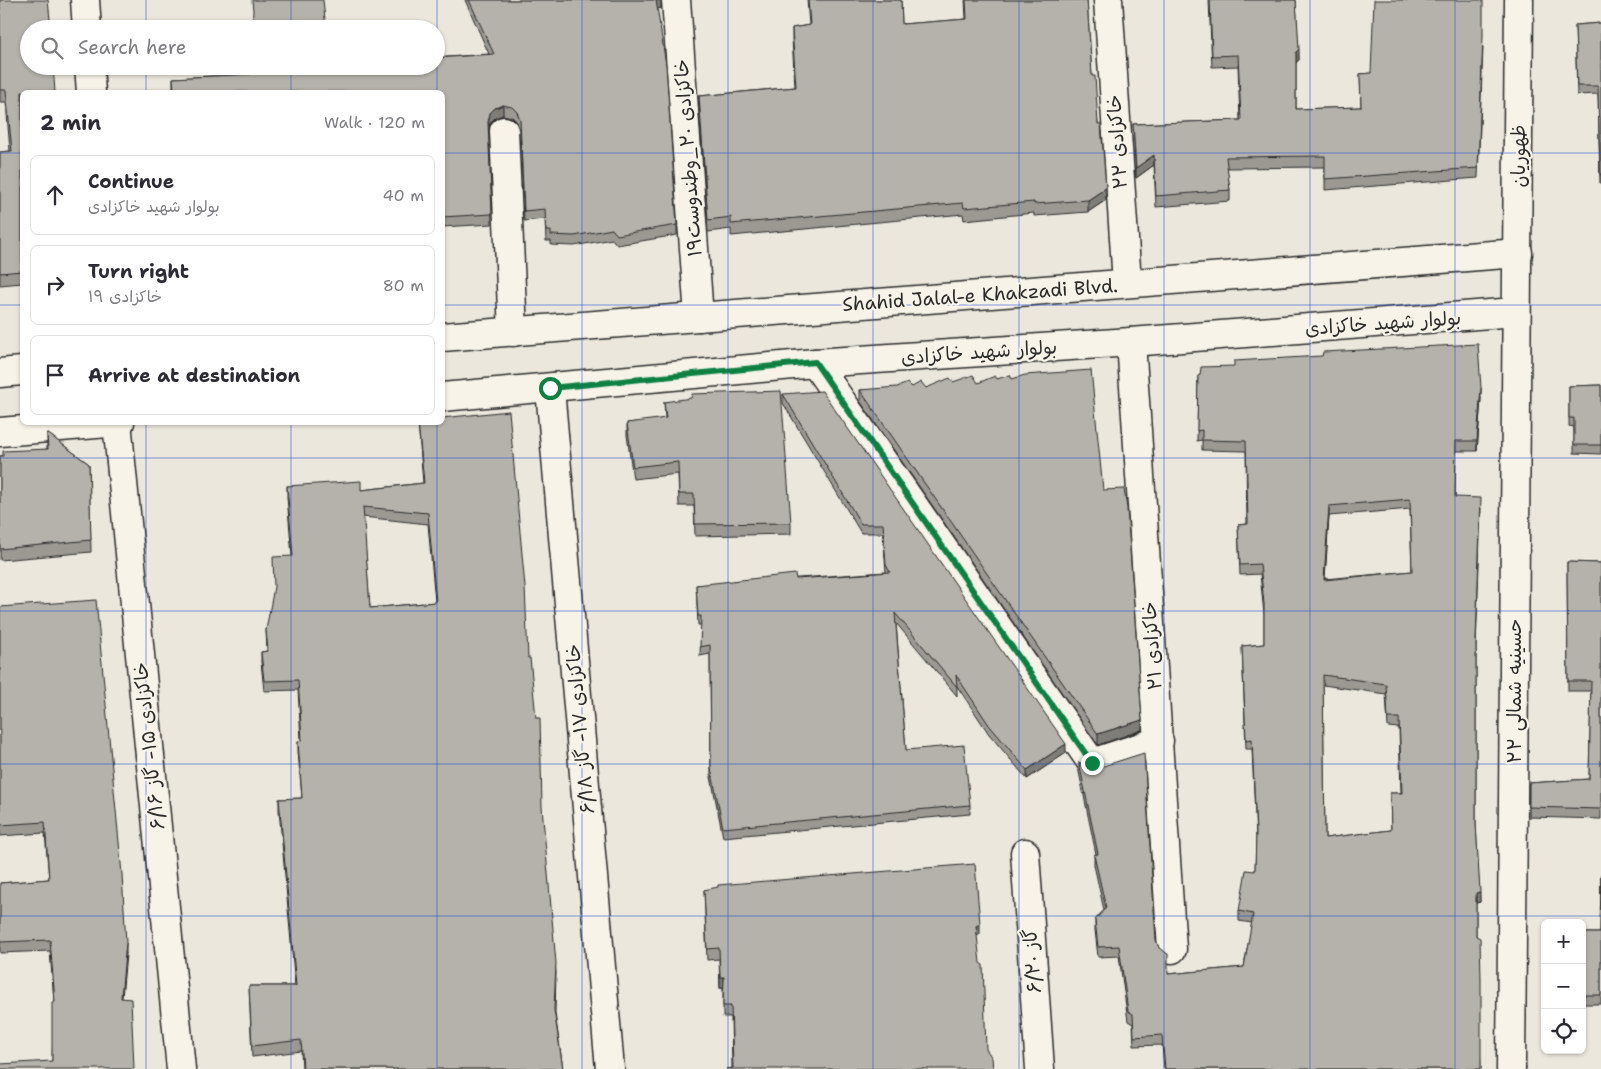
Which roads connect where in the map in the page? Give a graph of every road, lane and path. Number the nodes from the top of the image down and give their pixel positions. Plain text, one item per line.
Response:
1 (85, 0) edge
2 (676, 0) edge
3 (1108, 0) edge
4 (1519, 0) edge
5 (86, 20) edge
6 (90, 75) edge
7 (91, 90) edge
8 (504, 131) dead end
9 (1518, 253) junction
10 (1127, 283) junction
11 (1515, 312) junction
12 (699, 317) junction
13 (513, 332) junction
14 (445, 337) edge
15 (1131, 342) junction
16 (815, 362) junction
17 (20, 371) edge
18 (0, 373) edge
19 (550, 388) junction
20 (445, 397) edge
21 (92, 425) edge
22 (118, 425) edge
23 (0, 432) edge
24 (1159, 741) junction
25 (1025, 853) dead end
26 (1172, 949) dead end
27 (181, 1069) edge
28 (610, 1069) edge
29 (1040, 1069) edge
30 (1511, 1069) edge

1 - 5 street
2 - 12 street, خاکزادی ۲۰_وطندوست۱۹
3 - 10 street, خاکزادی ۲۲
4 - 9 street, ظهوریان
6 - 7 street
8 - 13 street
9 - 10 street, Shahid Jalal-e Khakzadi Blvd.
9 - 11 street, ظهوریان
10 - 12 street, Shahid Jalal-e Khakzadi Blvd.
11 - 15 street, بولوار شهید خاکزادی
11 - 30 street, حسینیه شمالی ۲۲
12 - 13 street, Shahid Jalal-e Khakzadi Blvd.
13 - 14 street, Shahid Jalal-e Khakzadi Blvd.
15 - 16 street, بولوار شهید خاکزادی
15 - 24 street, خاکزادی ۲۱
16 - 19 street, بولوار شهید خاکزادی
16 - 24 street
17 - 18 street
19 - 20 street, بولوار شهید خاکزادی
19 - 28 street, خاکزادی ۱۷- گاز ۶/۱۸
21 - 23 street
22 - 27 street, خاکزادی ۱۵- گاز ۶/۱۶
24 - 26 street, خاکزادی ۲۱
25 - 29 street, گاز ۶/۲۰

